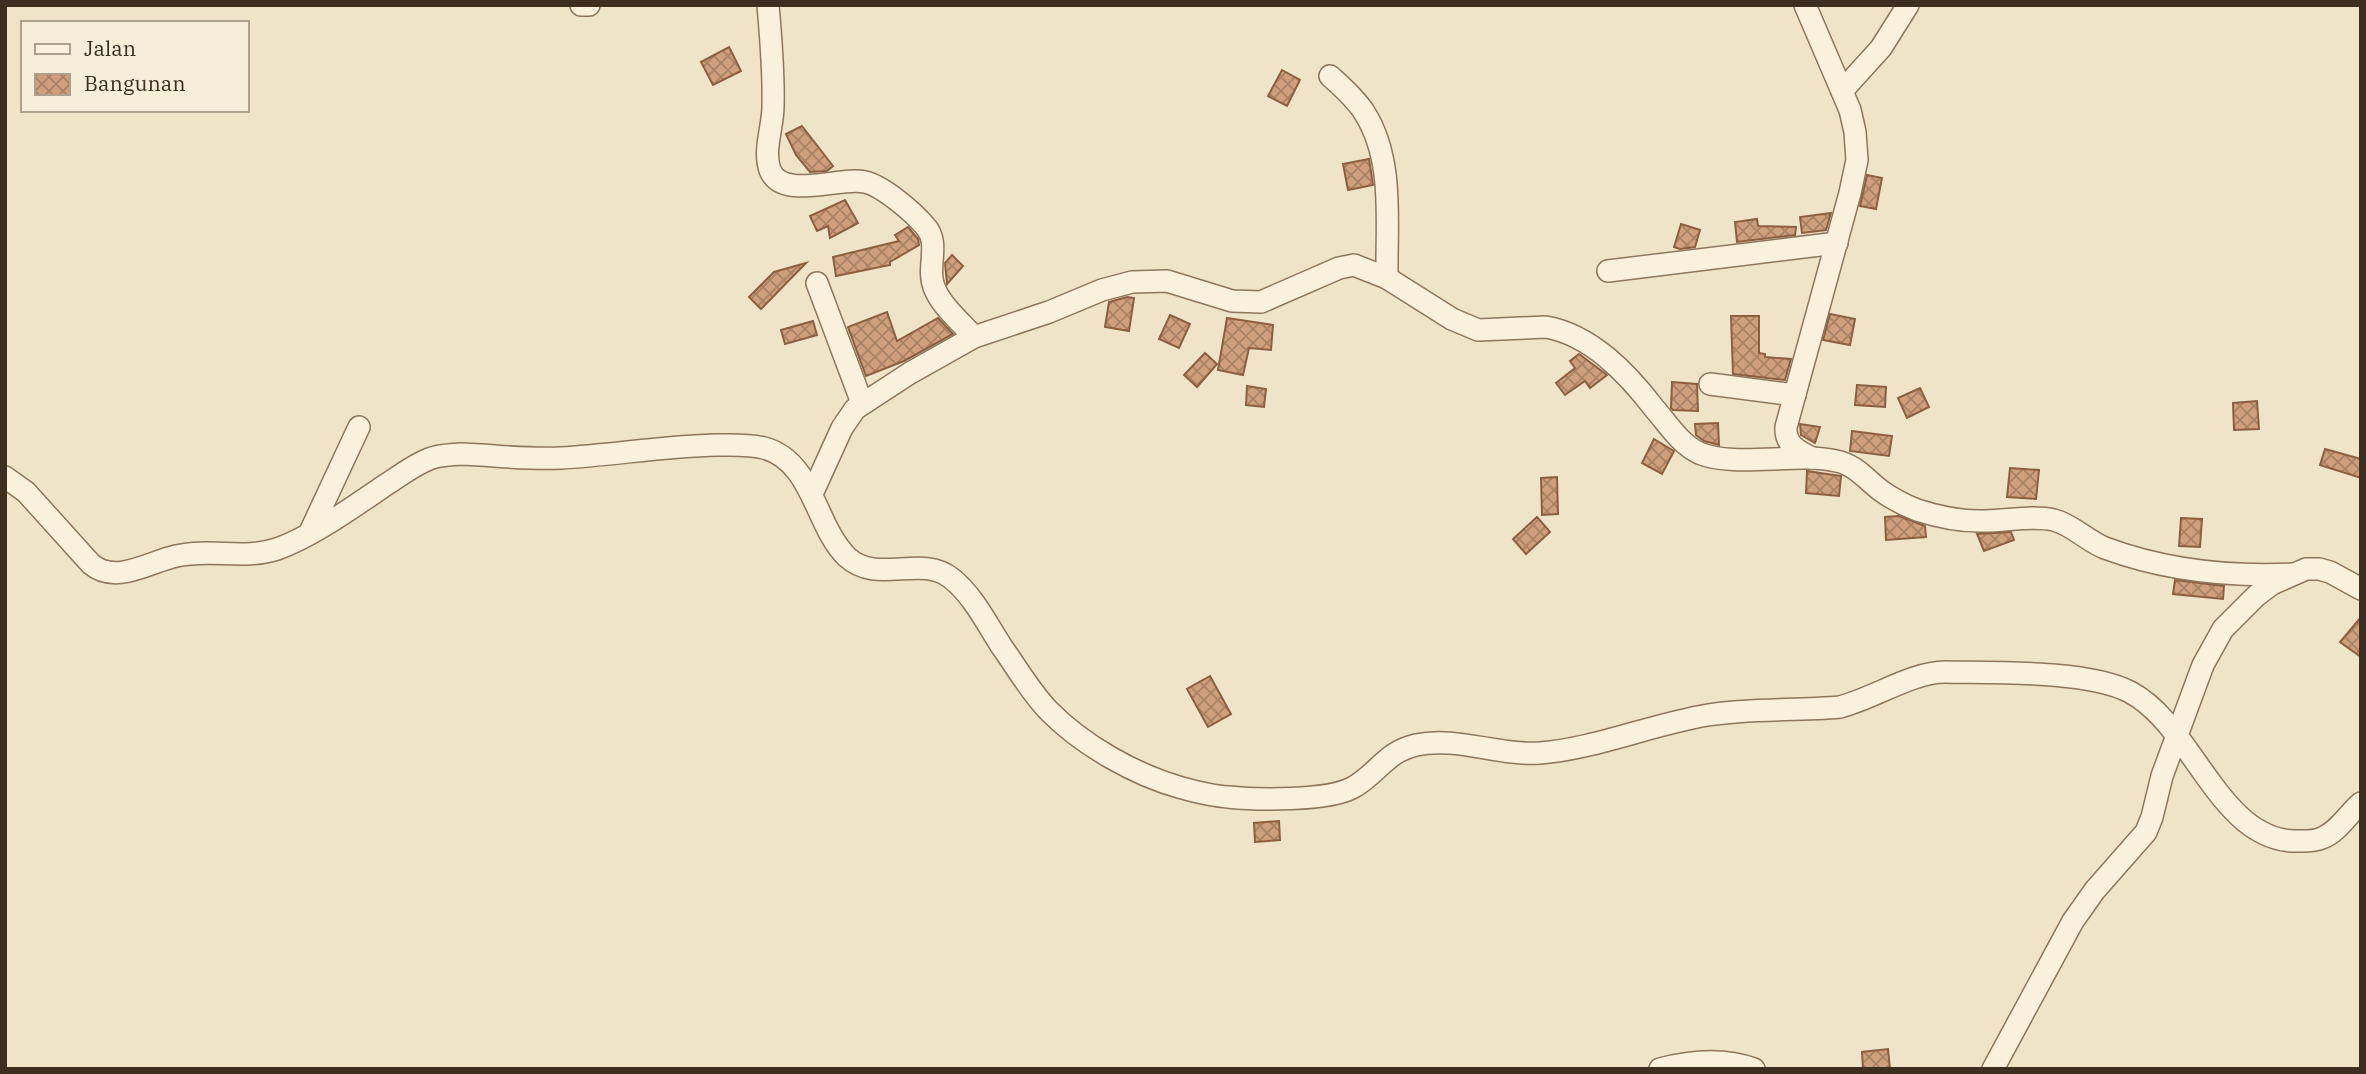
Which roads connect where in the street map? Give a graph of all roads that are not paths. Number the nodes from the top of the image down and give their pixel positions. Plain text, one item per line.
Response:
1 (581, 5) edge
2 (589, 5) edge
3 (768, 5) edge
4 (1805, 5) edge
5 (1908, 5) edge
6 (1330, 76) dead end
7 (1842, 91) junction
8 (1837, 243) junction
9 (1608, 271) dead end
10 (1387, 278) junction
11 (817, 283) dead end
12 (974, 337) junction
13 (1710, 384) dead end
14 (1795, 396) junction
15 (862, 403) junction
16 (359, 427) dead end
17 (1814, 459) junction
18 (5, 477) edge
19 (812, 494) junction
20 (310, 532) junction
21 (2294, 574) junction
22 (2361, 589) edge
23 (2177, 735) junction
24 (2361, 803) edge
25 (1660, 1069) edge
26 (1754, 1069) edge
27 (1993, 1069) edge

1 - 2 street
3 - 12 street
4 - 7 street
5 - 7 street
6 - 10 street
7 - 8 street
8 - 9 street
8 - 14 street
10 - 12 street
10 - 17 street
11 - 15 street
12 - 15 street
13 - 14 street
14 - 17 street
15 - 19 street
16 - 20 street
17 - 21 street
18 - 20 street
19 - 20 street
19 - 23 street
21 - 22 street
21 - 23 street
23 - 24 street
23 - 27 street
25 - 26 street

